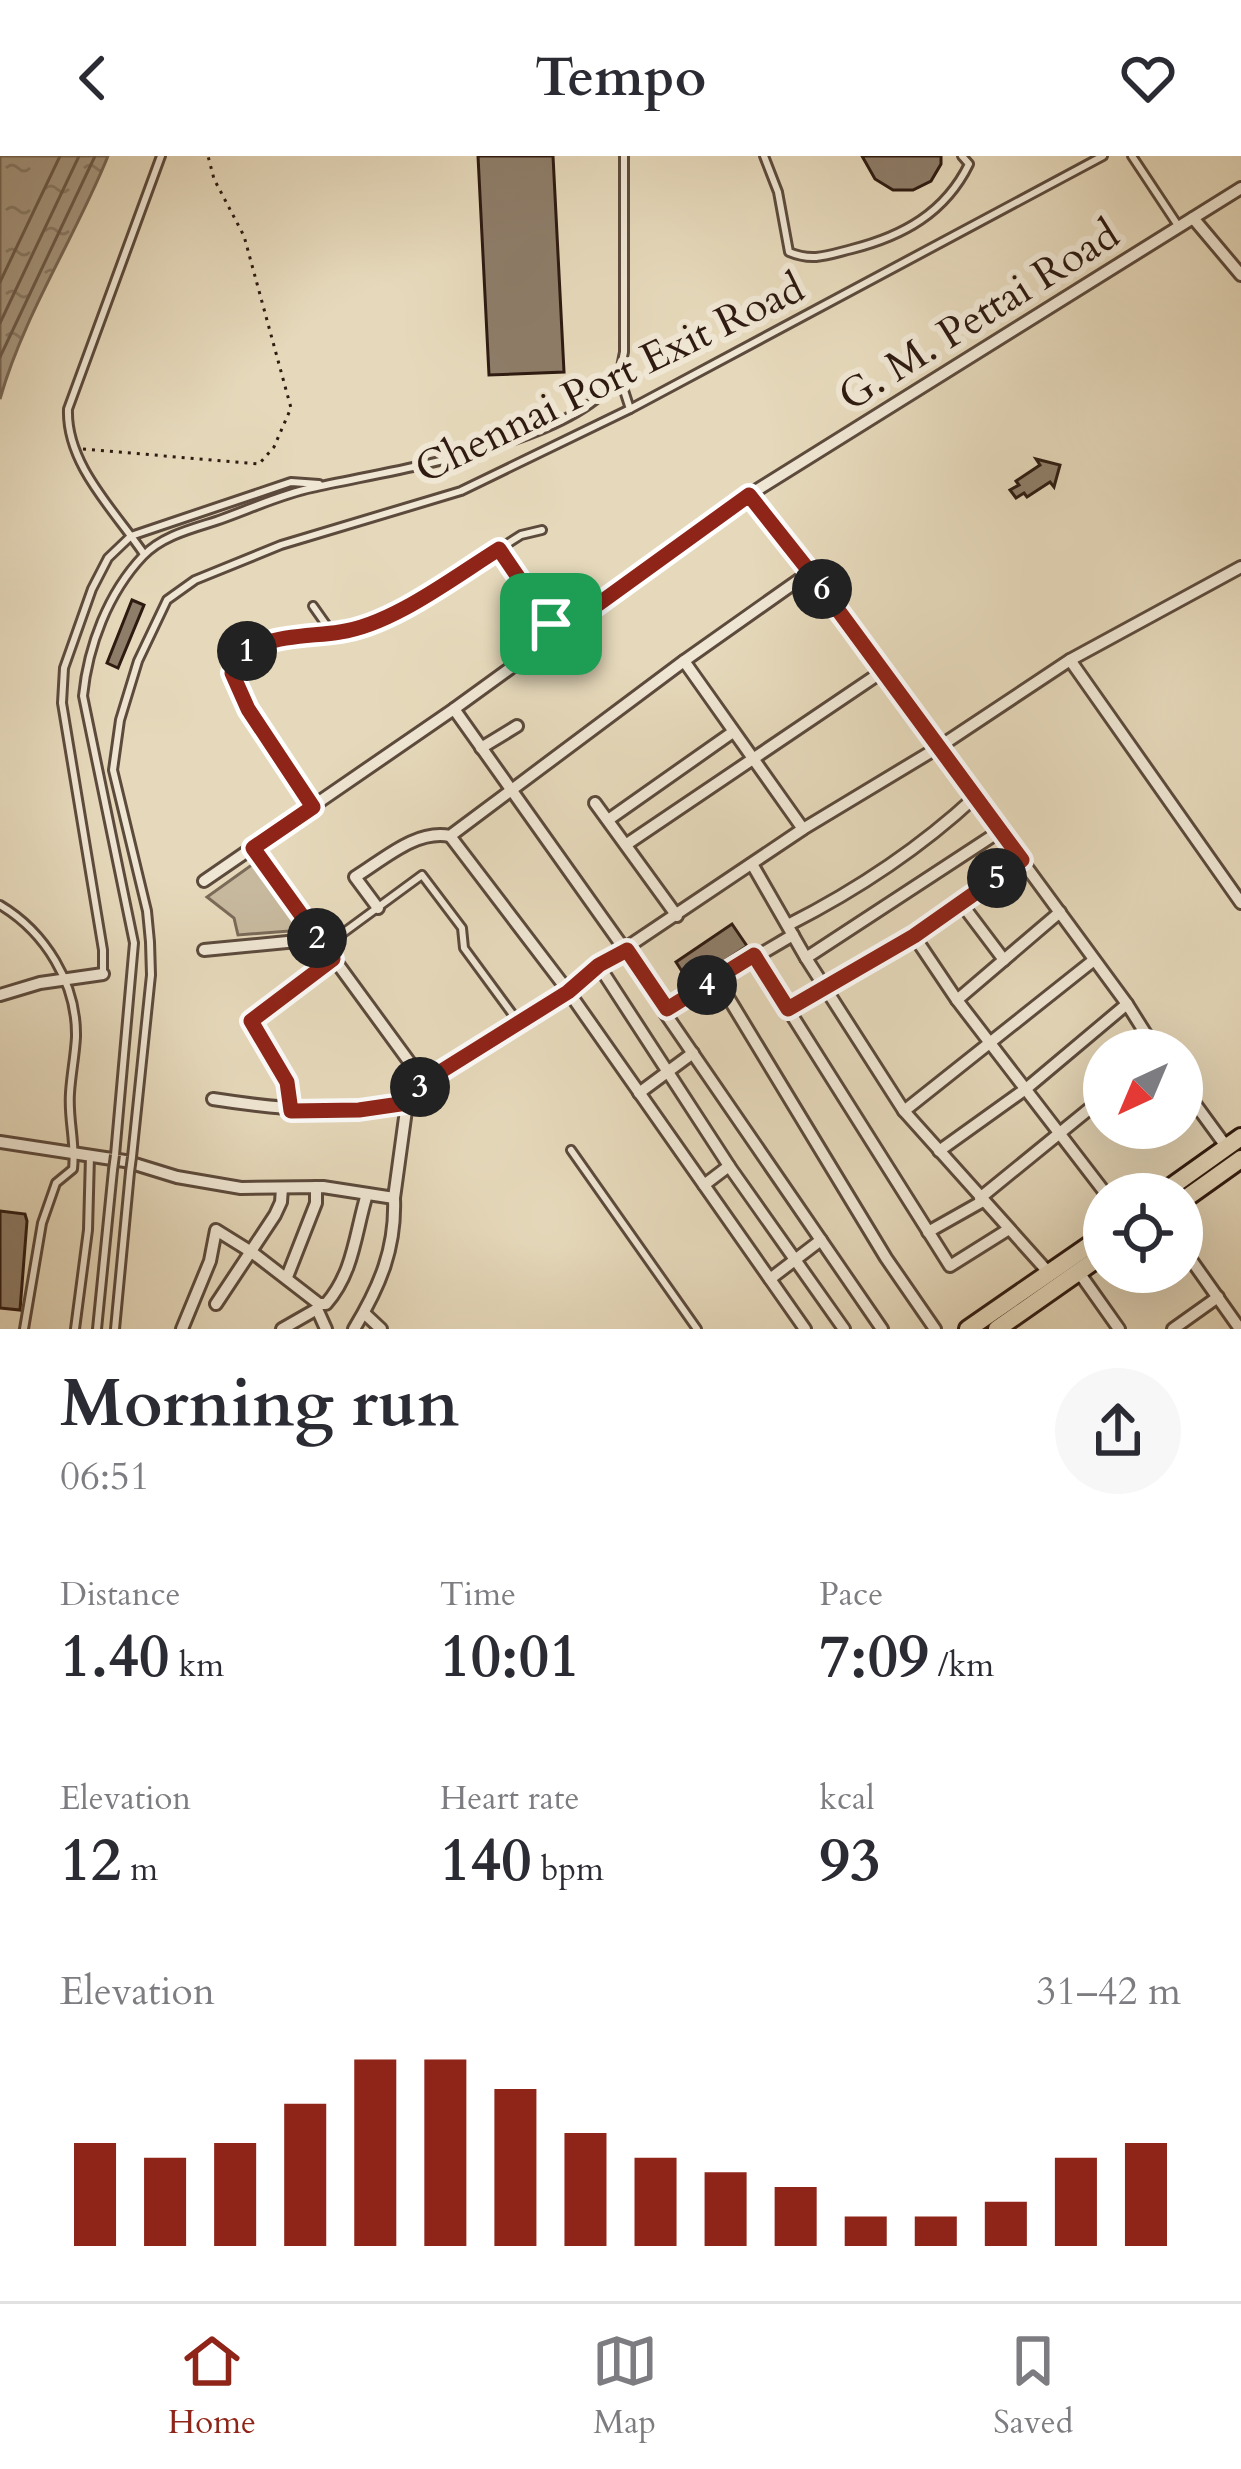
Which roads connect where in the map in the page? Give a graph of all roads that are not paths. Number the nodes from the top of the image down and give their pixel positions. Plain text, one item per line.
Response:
1 (161, 156) edge
2 (624, 156) edge
3 (764, 156) edge
4 (962, 156) edge
5 (1103, 156) edge
6 (1132, 156) edge
7 (1241, 188) edge
8 (1193, 218) junction
9 (1179, 227) junction
10 (1241, 275) edge
11 (619, 375) junction
12 (630, 409) junction
13 (328, 484) junction
14 (749, 495) junction
15 (542, 530) dead end
16 (131, 536) junction
17 (499, 549) junction
18 (144, 554) junction
19 (1241, 567) edge
20 (810, 572) junction
21 (313, 606) dead end
22 (332, 633) junction
23 (557, 634) junction
24 (1070, 660) junction
25 (684, 661) junction
26 (883, 671) junction
27 (454, 709) junction
28 (517, 727) dead end
29 (733, 732) junction
30 (938, 747) junction
31 (481, 748) junction
32 (752, 760) junction
33 (510, 790) junction
34 (975, 797) junction
35 (595, 803) dead end
36 (313, 807) junction
37 (608, 820) junction
38 (803, 829) junction
39 (1000, 830) junction
40 (450, 836) junction
41 (627, 844) junction
42 (253, 848) junction
43 (1022, 860) junction
44 (752, 864) junction
45 (204, 881) dead end
46 (961, 903) junction
47 (1241, 903) edge
48 (0, 905) edge
49 (378, 908) junction
50 (1060, 912) junction
51 (677, 916) junction
52 (791, 930) junction
53 (914, 936) junction
54 (321, 943) junction
55 (204, 950) dead end
56 (627, 950) junction
57 (754, 955) junction
58 (806, 958) junction
59 (333, 959) junction
60 (1004, 960) junction
61 (1094, 960) junction
62 (599, 965) junction
63 (103, 974) joint
64 (717, 979) junction
65 (65, 980) junction
66 (826, 988) junction
67 (568, 992) junction
68 (0, 995) edge
69 (957, 1000) junction
70 (1127, 1004) junction
71 (667, 1009) junction
72 (788, 1009) junction
73 (519, 1023) junction
74 (1143, 1029) edge
75 (991, 1043) junction
76 (693, 1053) junction
77 (668, 1072) junction
78 (424, 1082) junction
79 (1027, 1088) junction
80 (639, 1093) junction
81 (213, 1099) dead end
82 (407, 1103) junction
83 (291, 1111) junction
84 (904, 1111) junction
85 (1203, 1111) edge
86 (1083, 1116) edge
87 (1063, 1134) junction
88 (0, 1142) edge
89 (571, 1150) dead end
90 (939, 1151) junction
91 (1236, 1151) edge
92 (74, 1154) junction
93 (90, 1156) junction
94 (729, 1166) junction
95 (1091, 1173) edge
96 (1198, 1173) edge
97 (1203, 1182) edge
98 (704, 1185) junction
99 (316, 1187) junction
100 (282, 1188) junction
101 (367, 1194) junction
102 (394, 1198) junction
103 (981, 1200) junction
104 (1009, 1229) junction
105 (928, 1232) junction
106 (821, 1240) junction
107 (1083, 1249) edge
108 (253, 1252) junction
109 (795, 1260) junction
110 (1083, 1268) edge
111 (1078, 1271) junction
112 (1049, 1273) junction
113 (1203, 1276) edge
114 (287, 1277) junction
115 (770, 1279) junction
116 (1218, 1297) junction
117 (216, 1304) dead end
118 (318, 1307) junction
119 (364, 1313) junction
120 (24, 1329) edge
121 (75, 1329) edge
122 (98, 1329) edge
123 (115, 1329) edge
124 (182, 1329) edge
125 (282, 1329) edge
126 (326, 1329) edge
127 (354, 1329) edge
128 (381, 1329) edge
129 (697, 1329) edge
130 (805, 1329) edge
131 (844, 1329) edge
132 (882, 1329) edge
133 (935, 1329) edge
134 (968, 1329) edge
135 (997, 1329) edge
136 (1119, 1329) edge
137 (1173, 1329) edge
138 (1240, 1329) edge

1 - 16 lane
2 - 11 lane
3 - 4 lane
5 - 12 lane, Chennai Port Exit Road
6 - 9 lane
7 - 8 street, G. M. Pettai Road
8 - 9 street, G. M. Pettai Road
8 - 10 street
9 - 14 street, G. M. Pettai Road
11 - 12 lane
11 - 13 lane
12 - 123 lane, Chennai Port Exit Road, bridge
13 - 16 lane
13 - 18 lane
14 - 20 street
14 - 23 street, G. M. Pettai Road
15 - 17 lane
16 - 18 lane
16 - 63 lane
17 - 22 lane
17 - 23 lane
18 - 122 lane, bridge
19 - 24 street
20 - 25 street
20 - 26 street
21 - 22 lane
22 - 36 lane
23 - 27 street, G. M. Pettai Road
24 - 30 street
24 - 47 street
25 - 29 street
25 - 33 street
26 - 30 street
26 - 32 street
27 - 31 street
27 - 36 street, G. M. Pettai Road
28 - 31 street
29 - 32 street
29 - 37 street
30 - 34 street
30 - 38 street
31 - 33 street
32 - 38 street
32 - 41 street
33 - 40 street
33 - 56 street
34 - 39 street
34 - 52 street
35 - 37 street
36 - 42 street, G. M. Pettai Road
37 - 41 street
38 - 44 street
39 - 43 street
39 - 58 street
40 - 49 street
40 - 67 street
41 - 51 street
42 - 45 street, G. M. Pettai Road
42 - 54 street
43 - 46 street
43 - 50 street
44 - 51 street
44 - 52 street
46 - 53 street
46 - 60 street
48 - 65 lane
49 - 54 lane
49 - 73 lane
50 - 60 street
50 - 61 street
51 - 56 street
52 - 57 street
52 - 58 street
53 - 66 street
53 - 69 street
54 - 55 street
54 - 59 street
56 - 62 street
56 - 71 street
57 - 64 street
57 - 72 street
58 - 66 street
59 - 78 street
59 - 83 street
60 - 69 street
61 - 70 street
61 - 75 street
62 - 67 street
62 - 77 street
63 - 65 street
64 - 71 street
64 - 133 street
65 - 68 street
65 - 92 lane
66 - 72 street
66 - 84 street
67 - 73 street
67 - 80 street
69 - 75 street
70 - 74 street
70 - 79 street
71 - 76 street
72 - 105 street
73 - 78 street
75 - 79 street
75 - 84 street
76 - 77 street
76 - 106 street
77 - 80 street
77 - 94 street
78 - 82 street
79 - 87 street
79 - 90 street
80 - 98 street
81 - 83 street
82 - 83 street
82 - 102 street
84 - 90 street
85 - 91 street
86 - 87 street
87 - 95 street
87 - 103 street
88 - 92 street
89 - 129 lane
90 - 103 street
91 - 96 main road
91 - 97 main road
92 - 93 street
92 - 120 lane
93 - 100 street
93 - 121 lane
94 - 98 street
94 - 109 street
98 - 115 street
99 - 100 street
99 - 101 street
99 - 114 street
100 - 108 street
101 - 102 street
101 - 118 street
102 - 119 street
103 - 104 street
103 - 105 street
104 - 105 street
104 - 112 street
106 - 109 street
106 - 132 street
107 - 112 main road
108 - 114 street
108 - 117 street
108 - 124 street
109 - 115 street
109 - 131 street
110 - 111 main road
111 - 135 main road
111 - 136 street
112 - 134 main road
113 - 116 street
114 - 118 street
115 - 130 street
116 - 137 street
116 - 138 street
118 - 125 street
118 - 126 street
119 - 127 street
119 - 128 street

